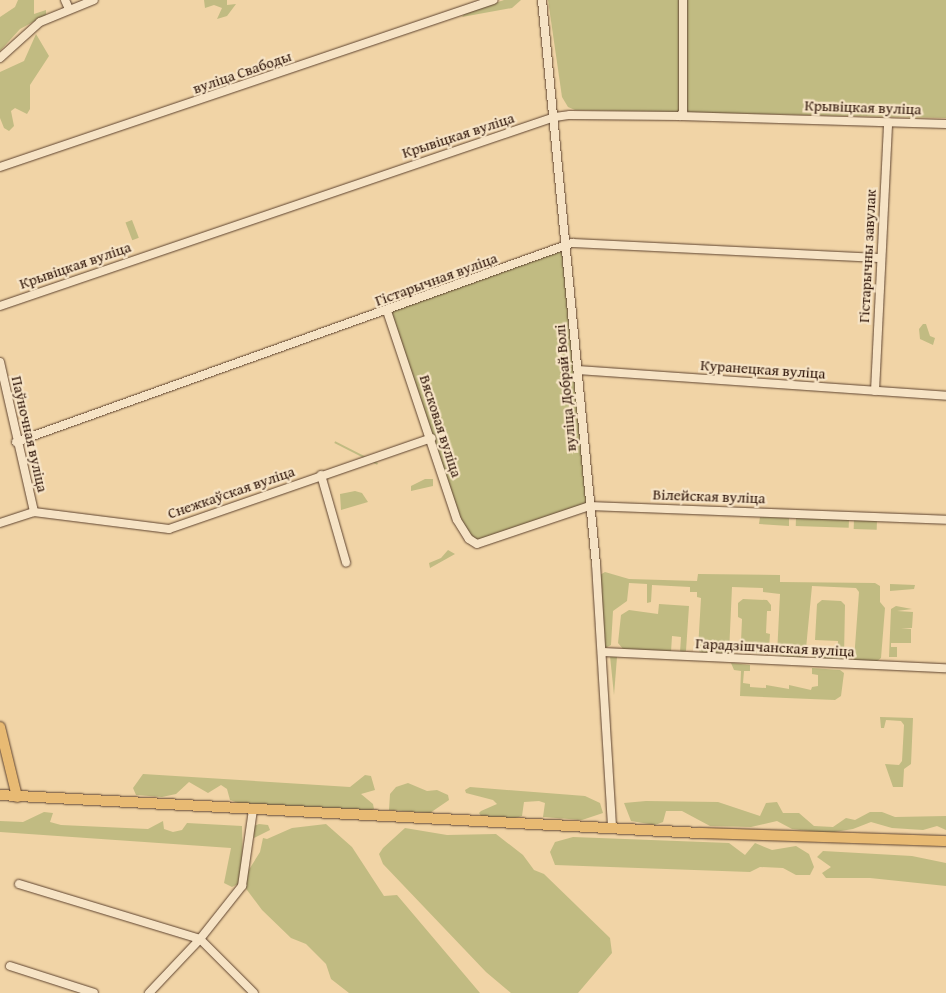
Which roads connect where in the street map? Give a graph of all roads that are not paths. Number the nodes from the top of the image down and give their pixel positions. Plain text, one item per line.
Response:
1 (65, 0) edge
2 (94, 0) edge
3 (493, 0) edge
4 (542, 0) edge
5 (683, 0) edge
6 (69, 9) junction
7 (0, 58) edge
8 (680, 116) junction
9 (555, 118) junction
10 (888, 122) junction
11 (946, 124) edge
12 (0, 167) edge
13 (565, 246) junction
14 (880, 258) junction
15 (0, 306) edge
16 (387, 311) junction
17 (0, 362) edge
18 (578, 370) junction
19 (875, 391) junction
20 (946, 396) edge
21 (432, 438) junction
22 (16, 442) junction
23 (321, 475) junction
24 (589, 506) junction
25 (34, 512) junction
26 (946, 520) edge
27 (0, 523) edge
28 (477, 544) joint
29 (346, 562) dead end
30 (602, 652) junction
31 (946, 668) edge
32 (0, 727) edge
33 (0, 795) edge
34 (17, 797) junction
35 (253, 810) junction
36 (612, 828) junction
37 (946, 841) edge
38 (19, 884) dead end
39 (200, 940) junction
40 (10, 966) dead end
41 (94, 993) edge
42 (149, 993) edge
43 (254, 993) edge

1 - 6 street
2 - 6 street
3 - 12 street, вуліца Свабоды
4 - 9 street, вуліца Добрай Волі
5 - 8 street
6 - 7 street
8 - 9 street, Крывіцкая вуліца
8 - 10 street, Крывіцкая вуліца
9 - 13 street, вуліца Добрай Волі
9 - 15 street, Крывіцкая вуліца
10 - 11 street, Крывіцкая вуліца
10 - 14 street, Гістарычны завулак
13 - 14 street, Гістарычная вуліца
13 - 16 street, Гістарычная вуліца
13 - 18 street, вуліца Добрай Волі
14 - 19 street, Гістарычны завулак
16 - 21 street, Вясковая вуліца
16 - 22 street, Гістарычная вуліца
17 - 22 street, Паўночная вуліца
18 - 19 street, Куранецкая вуліца
18 - 24 street, вуліца Добрай Волі
19 - 20 street, Куранецкая вуліца
21 - 23 street, Снежкаўская вуліца
21 - 28 street, Вясковая вуліца
22 - 25 street, Паўночная вуліца
23 - 25 street, Снежкаўская вуліца
23 - 29 street
24 - 26 street, Вілейская вуліца
24 - 28 street, Вілейская вуліца
24 - 30 street, вуліца Добрай Волі
25 - 27 street
30 - 31 street, Гарадзішчанская вуліца
30 - 36 street, вуліца Добрай Волі
32 - 34 main road
33 - 34 main road
34 - 35 main road
35 - 36 main road
35 - 39 street
36 - 37 main road
38 - 39 street
39 - 42 street
39 - 43 street
40 - 41 street

